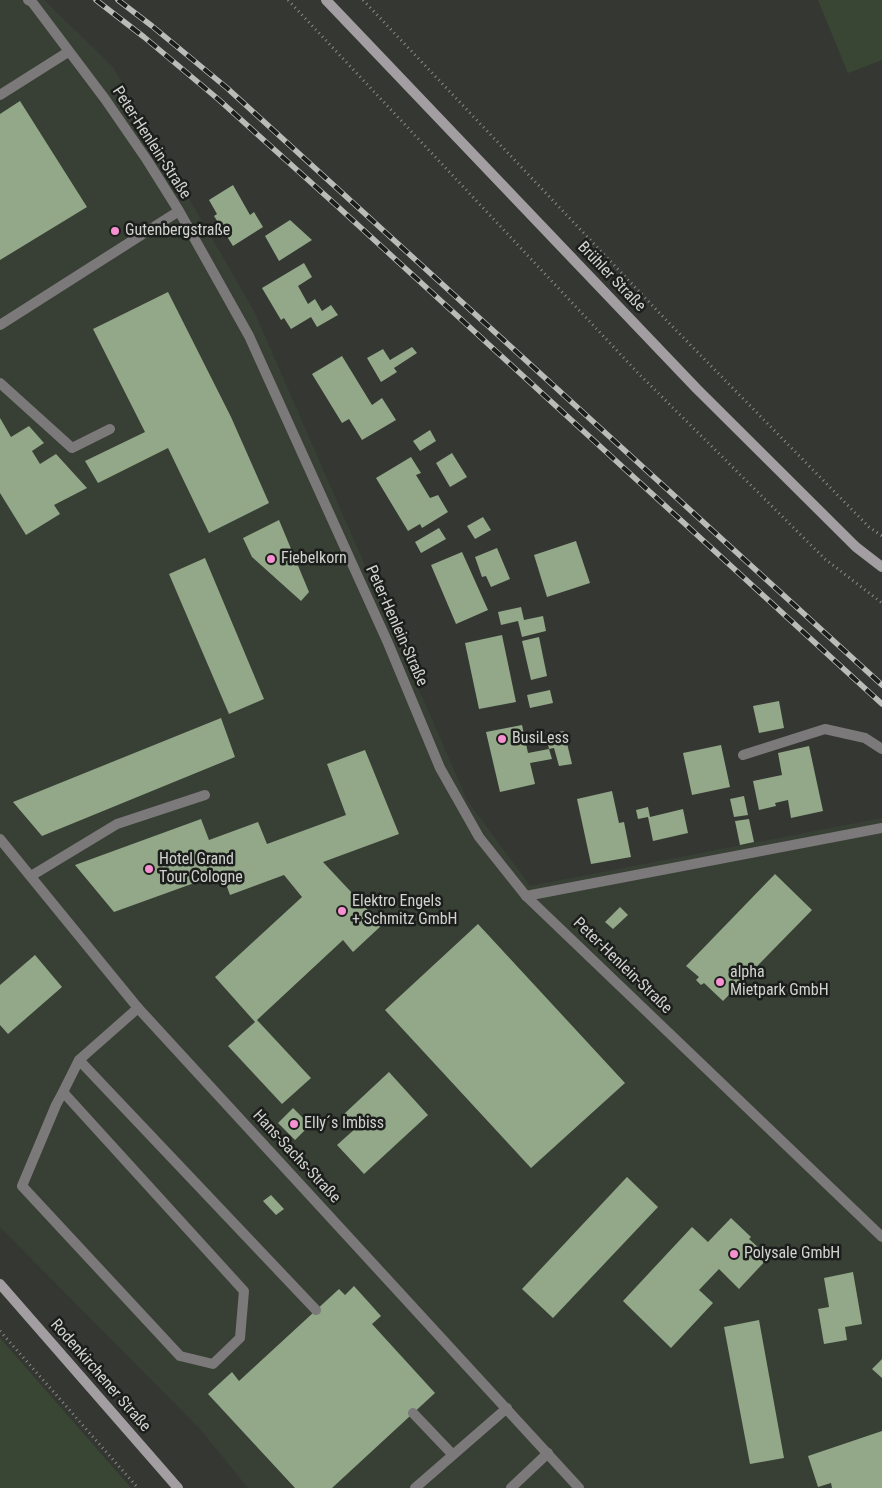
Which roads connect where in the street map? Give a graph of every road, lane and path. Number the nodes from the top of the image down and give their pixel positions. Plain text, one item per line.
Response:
1 (28, 0) edge
2 (288, 0) edge
3 (326, 0) edge
4 (363, 0) edge
5 (68, 52) junction
6 (0, 95) edge
7 (178, 211) junction
8 (0, 325) edge
9 (0, 383) edge
10 (110, 430) dead end
11 (882, 536) edge
12 (882, 567) edge
13 (882, 603) edge
14 (882, 749) edge
15 (743, 755) dead end
16 (205, 795) dead end
17 (882, 828) edge
18 (0, 839) edge
19 (31, 876) junction
20 (526, 896) junction
21 (138, 1008) junction
22 (79, 1060) junction
23 (63, 1092) junction
24 (882, 1237) edge
25 (0, 1284) edge
26 (316, 1310) dead end
27 (0, 1330) edge
28 (506, 1408) junction
29 (413, 1413) dead end
30 (548, 1453) junction
31 (453, 1455) junction
32 (138, 1488) edge
33 (178, 1488) edge
34 (415, 1488) edge
35 (511, 1488) edge
36 (579, 1488) edge

1 - 5 street, Peter-Henlein-Straße
2 - 13 path
3 - 12 main road, Brühler Straße
4 - 11 path
5 - 6 street
5 - 7 street, Peter-Henlein-Straße
7 - 8 street
7 - 20 street, Peter-Henlein-Straße
9 - 10 street
14 - 15 street
16 - 19 street
17 - 20 street
18 - 19 street, Hans-Sachs-Straße
19 - 21 street, Hans-Sachs-Straße
20 - 24 street, Peter-Henlein-Straße
21 - 22 street
21 - 28 street, Hans-Sachs-Straße
22 - 23 street
22 - 26 street
23 - 23 street
25 - 33 main road, Rodenkirchener Straße
27 - 32 path
28 - 30 street, Hans-Sachs-Straße
28 - 31 street
29 - 31 street
30 - 35 street
30 - 36 street, Hans-Sachs-Straße
31 - 34 street

